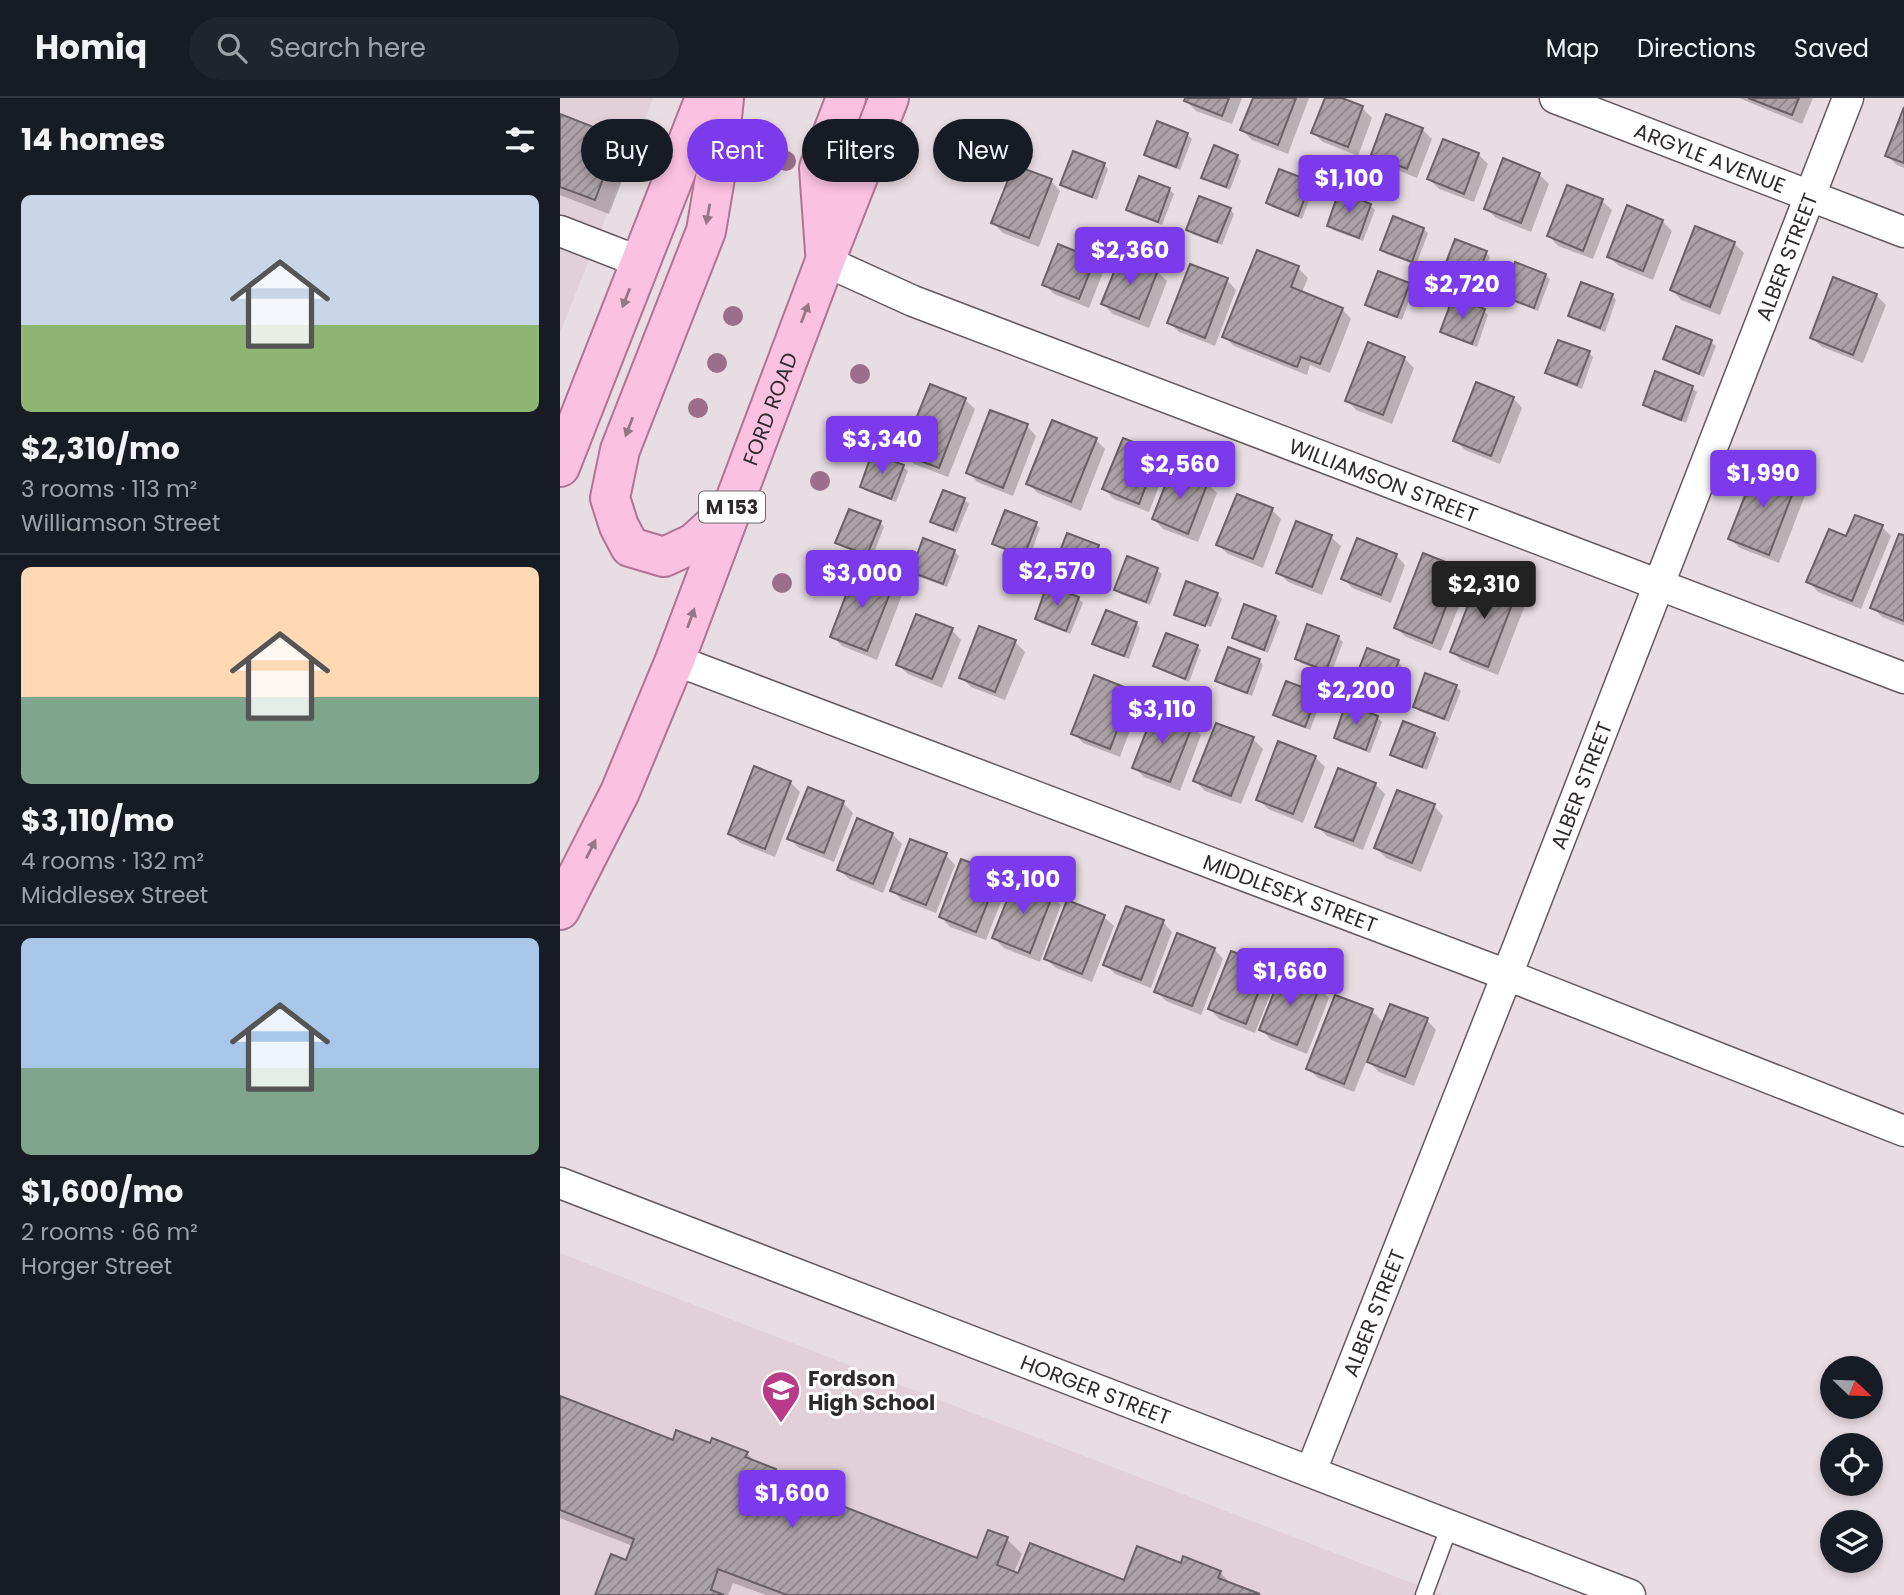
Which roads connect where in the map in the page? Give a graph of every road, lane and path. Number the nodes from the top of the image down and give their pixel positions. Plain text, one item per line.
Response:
1 (705, 98) edge
2 (724, 98) edge
3 (846, 98) edge
4 (889, 98) edge
5 (1555, 98) edge
6 (1848, 98) edge
7 (1810, 196) junction
8 (560, 231) edge
9 (1904, 233) edge
10 (825, 261) junction
11 (640, 262) junction
12 (560, 467) edge
13 (730, 511) junction
14 (1659, 584) junction
15 (675, 660) junction
16 (1904, 678) edge
17 (560, 910) edge
18 (1507, 975) junction
19 (1904, 1131) edge
20 (560, 1183) edge
21 (1311, 1471) junction
22 (1450, 1525) junction
23 (1424, 1595) edge
24 (1630, 1595) edge

1 - 11 main road
2 -> 13 main road
3 - 10 main road
4 - 10 main road, FORD ROAD / M 153
5 - 7 street, ARGYLE AVENUE
6 - 7 street, ALBER STREET
7 - 9 street, ARGYLE AVENUE
7 - 14 street, ALBER STREET
8 - 11 street
13 -> 10 main road, FORD ROAD / M 153
10 - 14 street, WILLIAMSON STREET
11 -> 12 main road
15 -> 13 main road, FORD ROAD / M 153
14 - 16 street, WILLIAMSON STREET
14 - 18 street, ALBER STREET
17 -> 15 main road, FORD ROAD / M 153
15 - 18 street, MIDDLESEX STREET
18 - 19 street, MIDDLESEX STREET
18 - 21 street, ALBER STREET
20 - 21 street, HORGER STREET
21 - 22 street, HORGER STREET
22 - 23 lane
22 - 24 street, HORGER STREET

